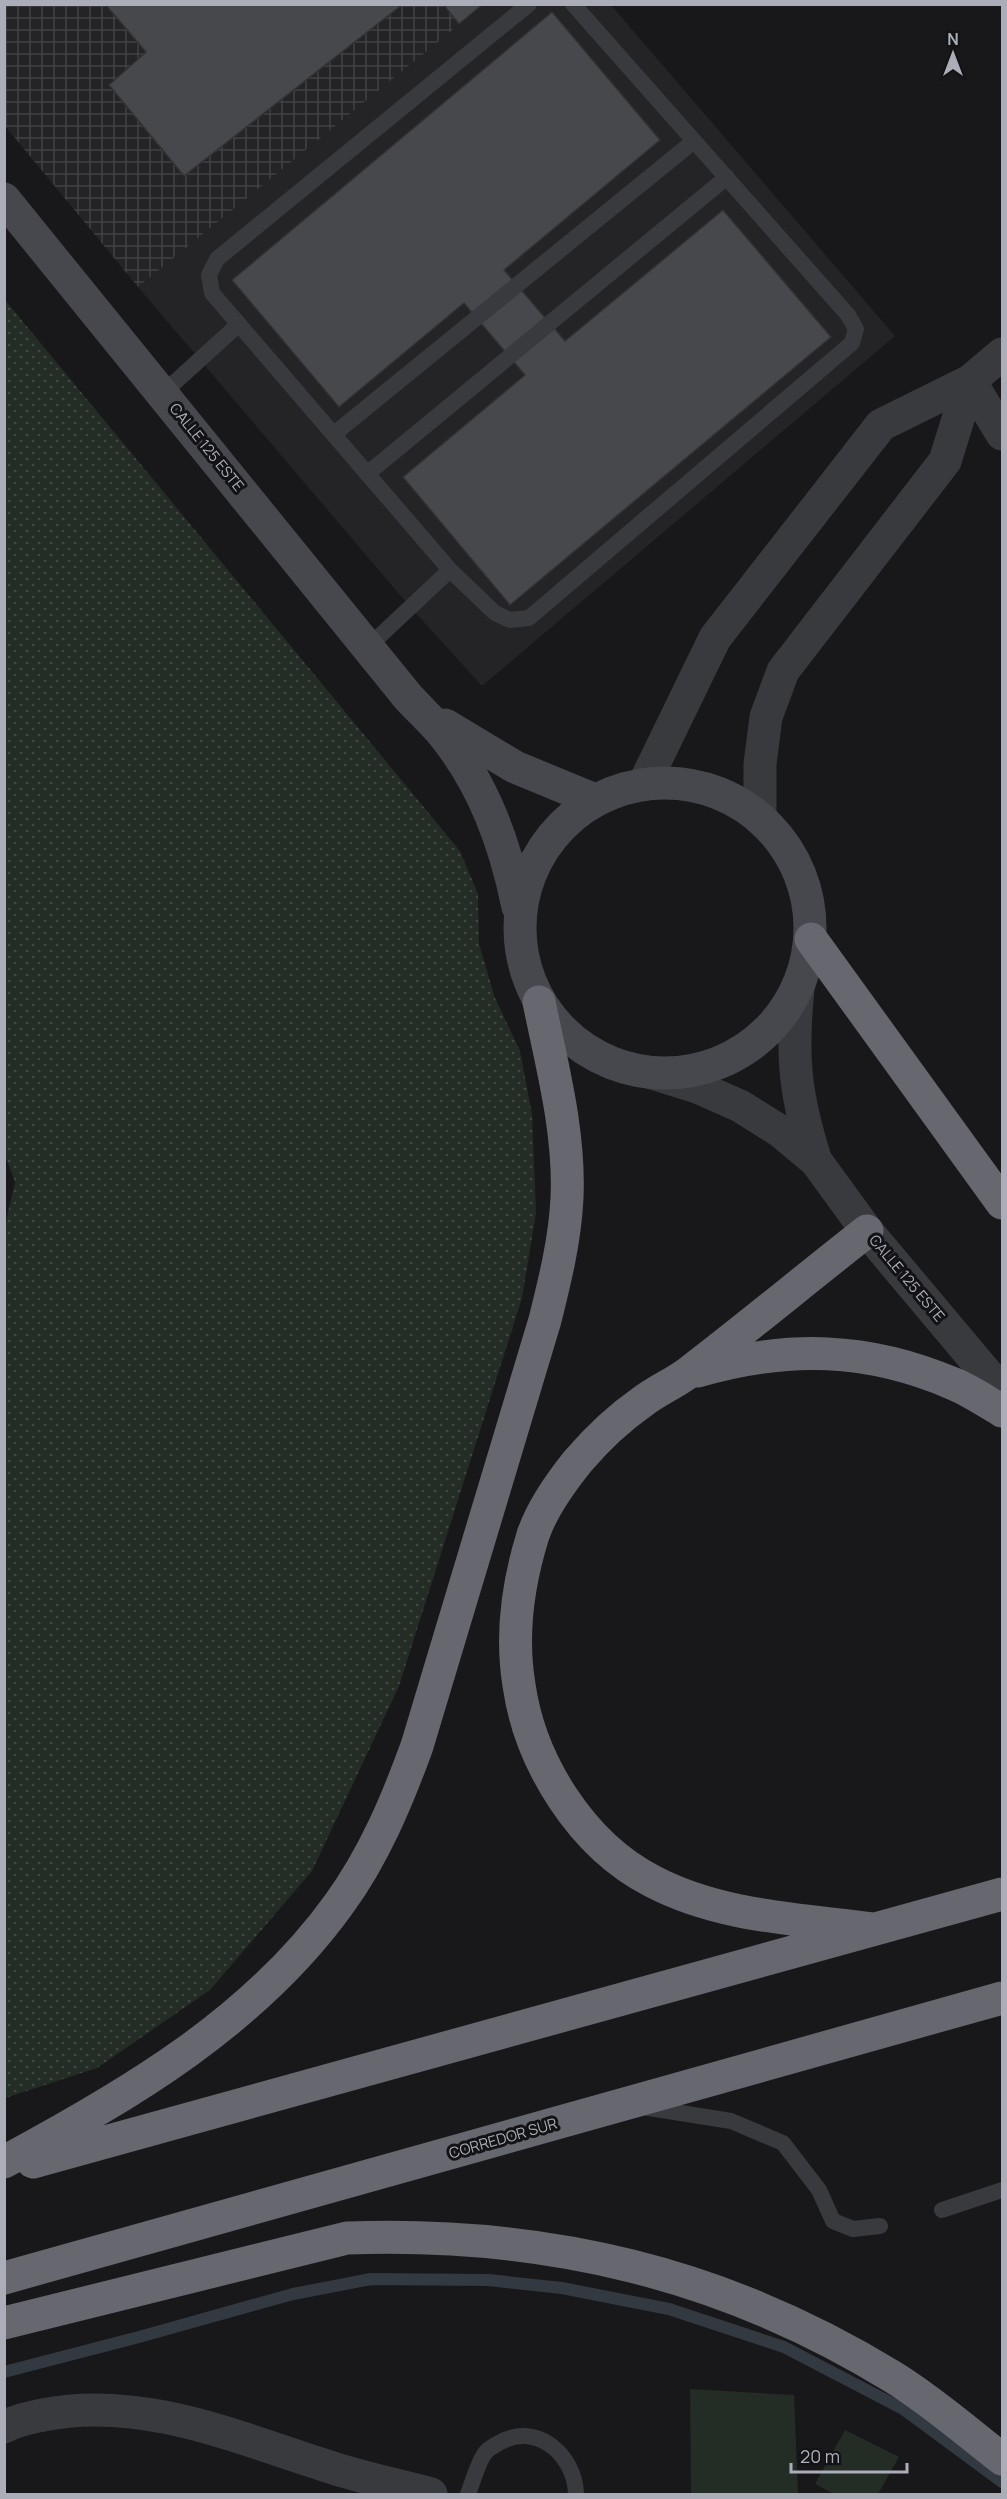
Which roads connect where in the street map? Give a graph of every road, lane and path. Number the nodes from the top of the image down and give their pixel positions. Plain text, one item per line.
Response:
1 (529, 4) edge
2 (573, 4) edge
3 (694, 141) junction
4 (727, 177) junction
5 (4, 199) edge
6 (239, 324) junction
7 (1002, 354) edge
8 (970, 381) junction
9 (163, 393) junction
10 (334, 434) junction
11 (1002, 434) edge
12 (368, 474) junction
13 (450, 570) junction
14 (368, 647) junction
15 (408, 697) junction
16 (644, 784) junction
17 (595, 800) junction
18 (760, 817) junction
19 (520, 914) junction
20 (811, 939) junction
21 (798, 989) junction
22 (539, 1002) junction
23 (652, 1073) junction
24 (816, 1161) junction
25 (1002, 1203) edge
26 (867, 1231) junction
27 (685, 1375) junction
28 (1002, 1392) edge
29 (1002, 1411) edge
30 (1002, 1894) edge
31 (874, 1929) junction
32 (1002, 1998) edge
33 (624, 2104) junction
34 (4, 2162) edge
35 (4, 2170) edge
36 (1002, 2190) edge
37 (942, 2210) dead end
38 (880, 2226) dead end
39 (4, 2278) edge
40 (4, 2323) edge
41 (4, 2427) edge
42 (1002, 2459) edge
43 (431, 2494) edge
44 (468, 2494) edge
45 (576, 2494) edge

1 - 6 lane
2 - 3 lane
3 - 4 lane
3 - 10 lane
4 - 12 lane
4 - 13 lane
5 - 9 main road, CALLE 125 ESTE
6 - 9 lane
6 - 10 lane
7 - 8 street
8 - 11 street
8 - 16 street
8 - 18 street
9 - 14 main road, CALLE 125 ESTE
10 - 12 lane
12 - 13 lane
13 - 14 lane
14 - 15 main road, CALLE 125 ESTE
15 - 17 main road, CALLE 125 ESTE
15 - 19 main road, CALLE 125 ESTE
16 - 17 main road
16 - 18 main road
17 - 19 main road
18 - 20 main road
19 - 22 main road
20 - 21 main road
20 - 25 highway
21 - 23 main road
21 - 24 street, CALLE 125 ESTE
22 - 23 main road
22 - 34 highway
23 - 24 street, CALLE 125 ESTE
24 - 26 street, CALLE 125 ESTE
26 - 27 highway
26 - 28 street, CALLE 125 ESTE
27 - 29 highway
27 - 31 highway
30 - 31 highway
31 - 35 highway
32 - 33 highway, CORREDOR SUR
33 - 38 lane
33 - 39 highway, CORREDOR SUR
36 - 37 lane
40 - 42 highway
41 - 43 street
44 - 45 lane

